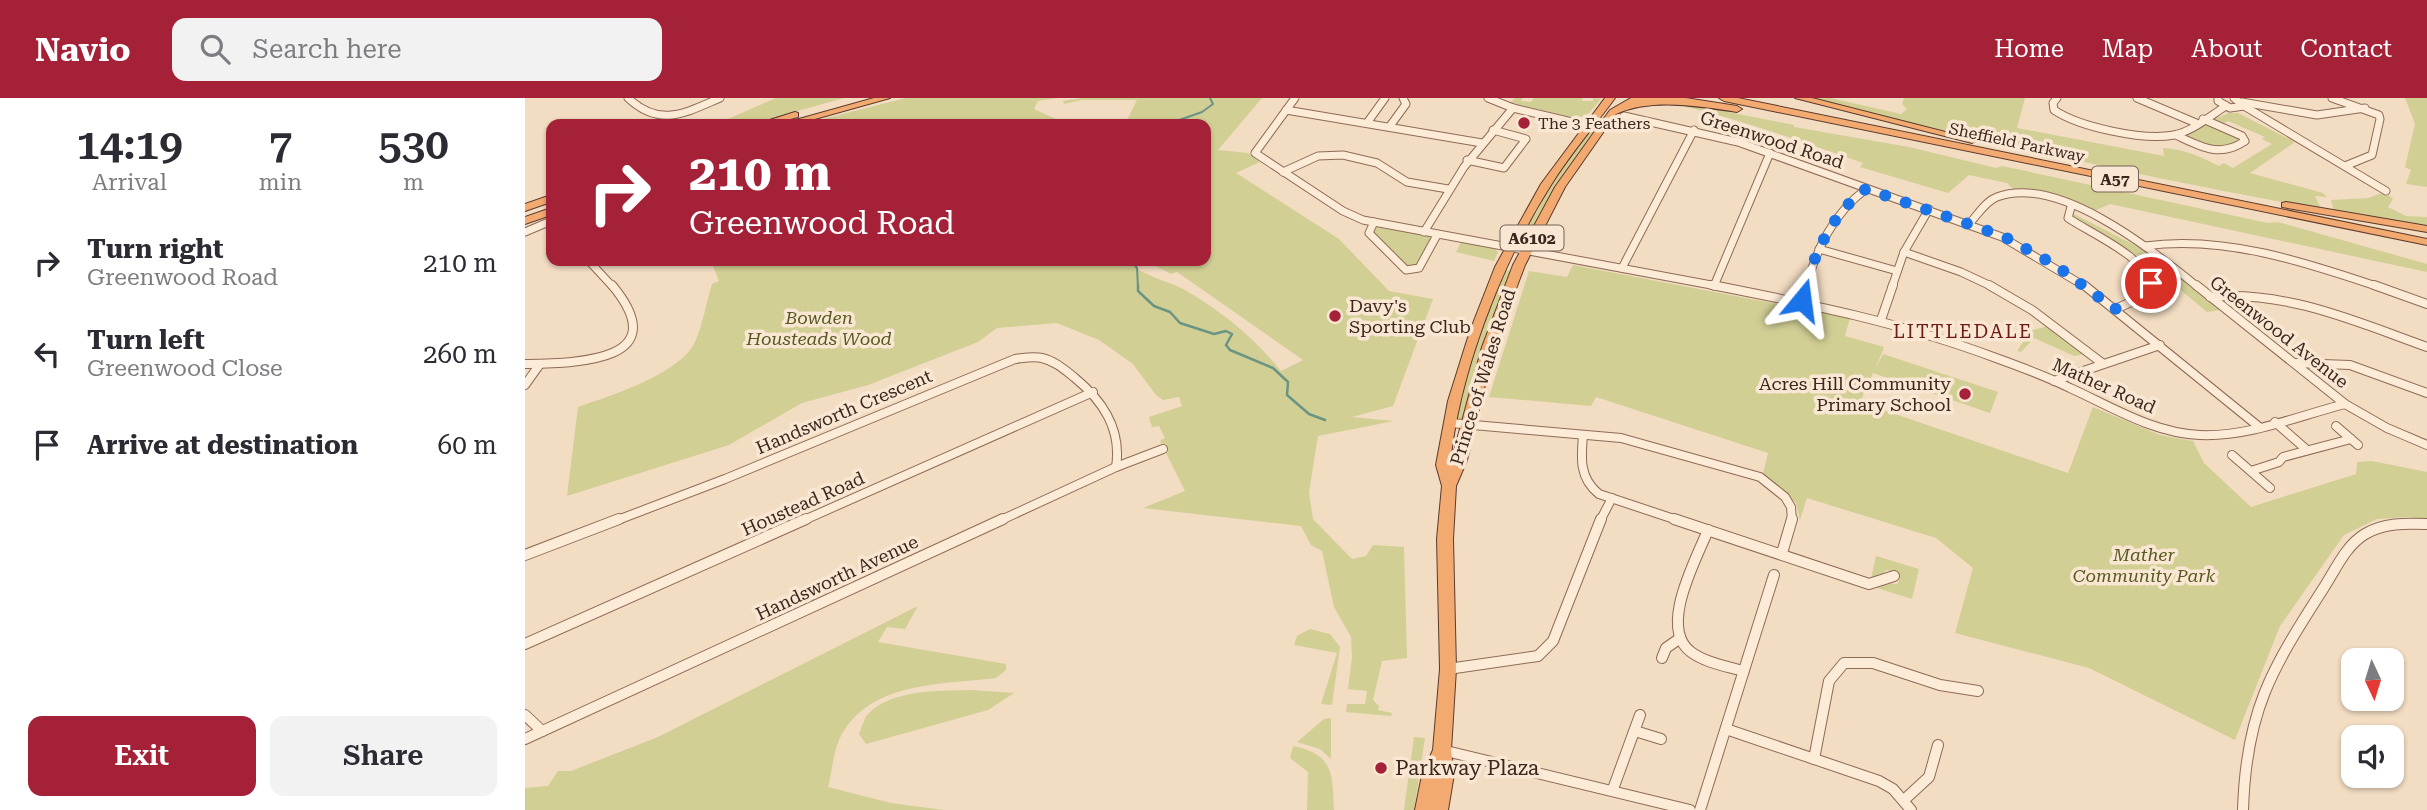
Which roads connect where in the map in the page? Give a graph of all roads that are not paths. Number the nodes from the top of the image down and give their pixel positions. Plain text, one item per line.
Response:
1 (628, 98) edge
2 (720, 98) edge
3 (859, 98) edge
4 (885, 98) edge
5 (1295, 98) edge
6 (1385, 98) edge
7 (1402, 98) edge
8 (1488, 98) edge
9 (1509, 98) edge
10 (1610, 98) edge
11 (1615, 98) edge
12 (1665, 98) edge
13 (1724, 98) edge
14 (1755, 98) edge
15 (1800, 98) edge
16 (2057, 98) edge
17 (2137, 98) edge
18 (2218, 98) edge
19 (2332, 98) edge
20 (2239, 100) edge
21 (1638, 101) junction
22 (1502, 105) junction
23 (2225, 106) junction
24 (1513, 108) junction
25 (2365, 108) junction
26 (1286, 110) junction
27 (661, 116) junction
28 (1624, 116) dead end
29 (658, 119) edge
30 (781, 119) edge
31 (805, 119) edge
32 (2199, 121) junction
33 (1367, 123) junction
34 (1390, 126) junction
35 (1589, 126) junction
36 (1493, 130) junction
37 (1694, 130) junction
38 (2176, 135) junction
39 (1482, 143) junction
40 (1976, 150) junction
41 (2014, 150) junction
42 (1770, 153) junction
43 (1467, 160) junction
44 (2345, 166) junction
45 (1283, 172) junction
46 (1448, 189) junction
47 (1866, 189) junction
48 (2386, 191) dead end
49 (546, 193) edge
50 (546, 200) edge
51 (525, 201) edge
52 (2267, 202) junction
53 (546, 206) edge
54 (2071, 207) junction
55 (525, 208) edge
56 (2255, 208) junction
57 (1929, 209) junction
58 (546, 213) edge
59 (525, 214) edge
60 (525, 222) edge
61 (1374, 222) junction
62 (1970, 223) junction
63 (546, 224) edge
64 (541, 226) junction
65 (2427, 229) edge
66 (546, 230) edge
67 (525, 232) edge
68 (1424, 232) junction
69 (1437, 234) junction
70 (2427, 235) edge
71 (2427, 242) edge
72 (2145, 246) junction
73 (1510, 247) junction
74 (2427, 248) edge
75 (1819, 249) junction
76 (1526, 251) junction
77 (1904, 252) junction
78 (593, 266) edge
79 (1622, 268) junction
80 (1897, 271) junction
81 (1714, 286) junction
82 (2210, 298) junction
83 (1802, 302) junction
84 (2427, 304) edge
85 (2115, 309) junction
86 (1881, 320) junction
87 (2160, 345) junction
88 (2427, 347) edge
89 (2102, 363) junction
90 (2295, 363) junction
91 (525, 364) edge
92 (540, 364) junction
93 (2054, 381) junction
94 (525, 384) edge
95 (1093, 392) junction
96 (2427, 393) edge
97 (2345, 404) junction
98 (2275, 422) junction
99 (1451, 424) junction
100 (1467, 425) junction
101 (2258, 426) junction
102 (2336, 426) dead end
103 (1583, 435) junction
104 (2427, 445) edge
105 (1163, 449) dead end
106 (2307, 450) junction
107 (2232, 455) dead end
108 (1116, 467) junction
109 (2251, 471) junction
110 (1449, 486) junction
111 (2270, 488) dead end
112 (1612, 498) junction
113 (2427, 524) edge
114 (1708, 530) junction
115 (1782, 553) junction
116 (525, 555) edge
117 (1774, 575) dead end
118 (1893, 576) dead end
119 (1679, 639) junction
120 (525, 644) edge
121 (1662, 658) dead end
122 (1448, 669) junction
123 (1743, 671) junction
124 (1978, 691) dead end
125 (525, 715) edge
126 (1640, 715) dead end
127 (1726, 729) junction
128 (542, 731) junction
129 (1635, 731) junction
130 (525, 739) edge
131 (1661, 739) dead end
132 (1938, 745) dead end
133 (1442, 750) junction
134 (1814, 759) junction
135 (1613, 789) junction
136 (1908, 805) edge
137 (1424, 810) edge
138 (1439, 810) edge
139 (1690, 810) edge
140 (1700, 810) edge
141 (2243, 810) edge

1 - 27 street
2 - 27 street
3 - 30 highway
4 - 31 highway
5 - 26 street
6 - 33 street
7 - 34 street
8 - 22 street
9 - 22 street
10 - 35 highway, Prince of Wales Road / A6102
11 - 21 highway, A6102
12 - 21 highway, A6102
12 - 40 highway
13 - 40 highway, Sheffield Parkway / A57
14 - 41 highway, Sheffield Parkway / A57
15 - 41 highway
16 - 38 street
17 - 32 street
18 - 23 street
19 - 25 street
20 - 23 street
20 - 25 street
20 - 44 street
21 - 76 highway, Prince of Wales Road / A6102
22 - 24 street
23 - 32 street
24 - 35 street
24 - 36 street
25 - 44 street
26 - 33 street
26 - 45 street, Mather Road
27 - 29 street
28 - 37 street, Greenwood Road
32 - 38 street
32 - 38 street
33 - 34 street
34 - 39 street
35 - 73 highway, Prince of Wales Road / A6102
36 - 39 street
36 - 43 street
37 - 42 street, Greenwood Road
37 - 79 street
39 - 43 street
40 - 56 highway, Sheffield Parkway / A57
41 - 52 highway, Sheffield Parkway / A57
42 - 47 street, Greenwood Road
42 - 81 street
43 - 46 street
44 - 48 street
45 - 46 street
45 - 61 street, Mather Road
46 - 68 street
47 - 57 street, Greenwood Road
47 - 75 street
49 - 51 highway
50 - 55 highway
52 - 65 highway
52 - 70 highway, Sheffield Parkway / A57
53 - 59 highway
54 - 62 street, Greenwood Avenue
54 - 72 street, Greenwood Avenue
54 - 85 street
56 - 71 highway, Sheffield Parkway / A57
56 - 74 highway
57 - 62 street, Greenwood Road
57 - 77 street
58 - 60 highway
61 - 68 street, Mather Road
61 - 69 street
62 - 85 street, Greenwood Road
63 - 64 street
64 - 66 street
64 - 67 street
68 - 69 street, Mather Road
69 - 73 street, Mather Road
72 - 82 street, Greenwood Avenue
72 - 84 street
73 - 76 street, Mather Road
73 - 99 highway, Prince of Wales Road / A6102
75 - 80 street
75 - 83 street
76 - 79 street, Mather Road
76 - 100 highway, Prince of Wales Road / A6102
77 - 80 street
77 - 89 street
78 - 92 street
79 - 81 street, Mather Road
80 - 86 street
81 - 83 street, Mather Road
82 - 88 street
82 - 90 street, Greenwood Avenue
83 - 86 street, Mather Road
85 - 87 street, Greenwood Road
86 - 93 street, Mather Road
87 - 89 street
87 - 101 street, Greenwood Road
89 - 93 street
90 - 96 street
90 - 97 street, Greenwood Avenue
91 - 92 street
92 - 94 street
93 - 101 street, Mather Road
95 - 108 street, Handsworth Crescent
95 - 116 street, Handsworth Crescent
95 - 120 street, Houstead Road
97 - 98 street, Mather Road
97 - 104 street, Greenwood Avenue
98 - 101 street, Mather Road
98 - 106 street
99 - 100 street
99 - 110 highway, Prince of Wales Road / A6102
100 - 103 street
100 - 110 highway, Prince of Wales Road / A6102
102 - 106 street
103 - 112 street
103 - 115 street
105 - 108 street, Handsworth Avenue
106 - 109 street
107 - 109 street
108 - 128 street, Handsworth Avenue
109 - 111 street
110 - 122 highway, Prince of Wales Road / A6102
112 - 114 street
112 - 122 street
113 - 141 street
114 - 115 street
114 - 119 street
115 - 118 street
117 - 123 street
119 - 121 street
119 - 123 street
122 - 133 highway, Prince of Wales Road / A6102
123 - 127 street
124 - 134 street
125 - 128 street
126 - 129 street
127 - 134 street
127 - 140 street
128 - 130 street, Handsworth Avenue
129 - 131 street
129 - 135 street
132 - 136 street
133 - 135 street
133 - 137 highway, Prince of Wales Road / A6102
133 - 138 highway, Prince of Wales Road / A6102
134 - 136 street
135 - 139 street

